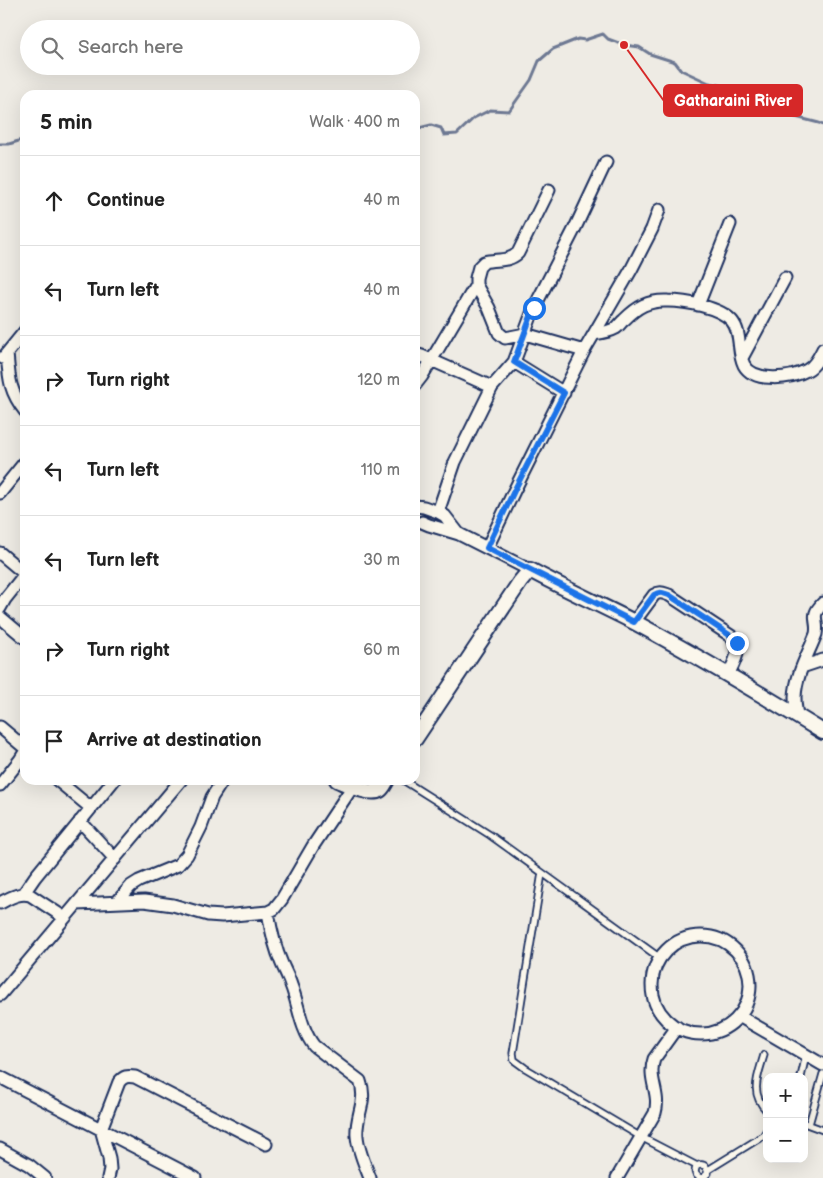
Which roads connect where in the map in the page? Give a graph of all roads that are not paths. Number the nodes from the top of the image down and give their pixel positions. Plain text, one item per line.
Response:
1 (606, 162) dead end
2 (549, 190) dead end
3 (658, 210) dead end
4 (730, 224) dead end
5 (785, 278) dead end
6 (476, 285) junction
7 (698, 305) junction
8 (525, 334) junction
9 (594, 334) junction
10 (20, 337) edge
11 (823, 350) edge
12 (584, 351) junction
13 (420, 355) edge
14 (4, 357) edge
15 (742, 358) junction
16 (431, 360) junction
17 (514, 362) junction
18 (420, 377) edge
19 (492, 386) junction
20 (564, 393) junction
21 (20, 403) edge
22 (20, 468) edge
23 (0, 493) edge
24 (420, 507) edge
25 (436, 511) junction
26 (420, 523) edge
27 (420, 525) edge
28 (459, 534) junction
29 (487, 548) junction
30 (0, 553) edge
31 (20, 570) edge
32 (530, 570) junction
33 (20, 580) edge
34 (823, 603) edge
35 (0, 608) edge
36 (0, 617) edge
37 (634, 622) junction
38 (20, 634) edge
39 (820, 636) edge
40 (823, 660) edge
41 (802, 666) junction
42 (728, 675) junction
43 (797, 716) junction
44 (0, 727) edge
45 (420, 732) edge
46 (823, 732) edge
47 (20, 745) edge
48 (20, 760) edge
49 (0, 785) edge
50 (63, 785) edge
51 (110, 785) edge
52 (177, 785) edge
53 (220, 785) edge
54 (384, 785) edge
55 (411, 785) edge
56 (353, 786) joint
57 (91, 808) junction
58 (80, 821) junction
59 (115, 859) junction
60 (542, 873) junction
61 (24, 894) junction
62 (117, 902) junction
63 (0, 903) edge
64 (77, 904) junction
65 (268, 912) junction
66 (65, 918) junction
67 (660, 958) junction
68 (0, 995) edge
69 (739, 1016) junction
70 (677, 1027) junction
71 (764, 1055) dead end
72 (806, 1055) junction
73 (823, 1065) edge
74 (802, 1073) edge
75 (823, 1074) edge
76 (0, 1077) edge
77 (763, 1108) edge
78 (808, 1118) edge
79 (808, 1124) edge
80 (101, 1129) junction
81 (823, 1130) edge
82 (763, 1136) edge
83 (641, 1137) junction
84 (266, 1144) dead end
85 (0, 1149) edge
86 (697, 1166) junction
87 (708, 1170) junction
88 (45, 1178) edge
89 (108, 1178) edge
90 (196, 1178) edge
91 (370, 1178) edge
92 (617, 1178) edge
93 (701, 1178) edge

1 - 8 street
2 - 6 street
3 - 9 street
4 - 7 street
5 - 15 street
6 - 8 street
6 - 16 street
7 - 9 street
7 - 15 street
8 - 12 street
8 - 17 street
9 - 12 street
10 - 14 street
11 - 15 street
12 - 20 street
13 - 16 street
14 - 21 street
16 - 18 street
16 - 19 street
17 - 19 street
17 - 20 street
19 - 25 street
20 - 29 street
22 - 23 street
24 - 25 street
25 - 26 street
25 - 28 street
27 - 28 street
28 - 29 street
29 - 32 street
30 - 31 street
32 - 37 street
32 - 45 street
33 - 35 street
34 - 39 street
36 - 38 street
37 - 42 street
37 - 42 street
39 - 41 street
40 - 41 street
41 - 43 street
42 - 43 street
43 - 46 street
44 - 47 street
48 - 49 street
50 - 57 street
51 - 57 street
52 - 59 street
53 - 62 street
54 - 56 street
55 - 60 lane
56 - 65 street
57 - 58 street
58 - 59 street
58 - 61 street
59 - 64 street
60 - 67 lane
60 - 83 lane
61 - 63 street
61 - 66 street
62 - 64 street
62 - 65 street
64 - 66 street
65 - 91 street
66 - 68 street
67 - 69 street
67 - 70 street
69 - 70 street
69 - 72 street
70 - 83 street
71 - 77 lane
72 - 73 street
72 - 74 lane
75 - 78 lane
76 - 80 street
79 - 81 lane
80 - 84 street
80 - 89 street
80 - 90 street
82 - 87 lane
83 - 86 lane
83 - 92 street
85 - 88 street
86 - 87 lane
86 - 93 lane
87 - 93 lane

